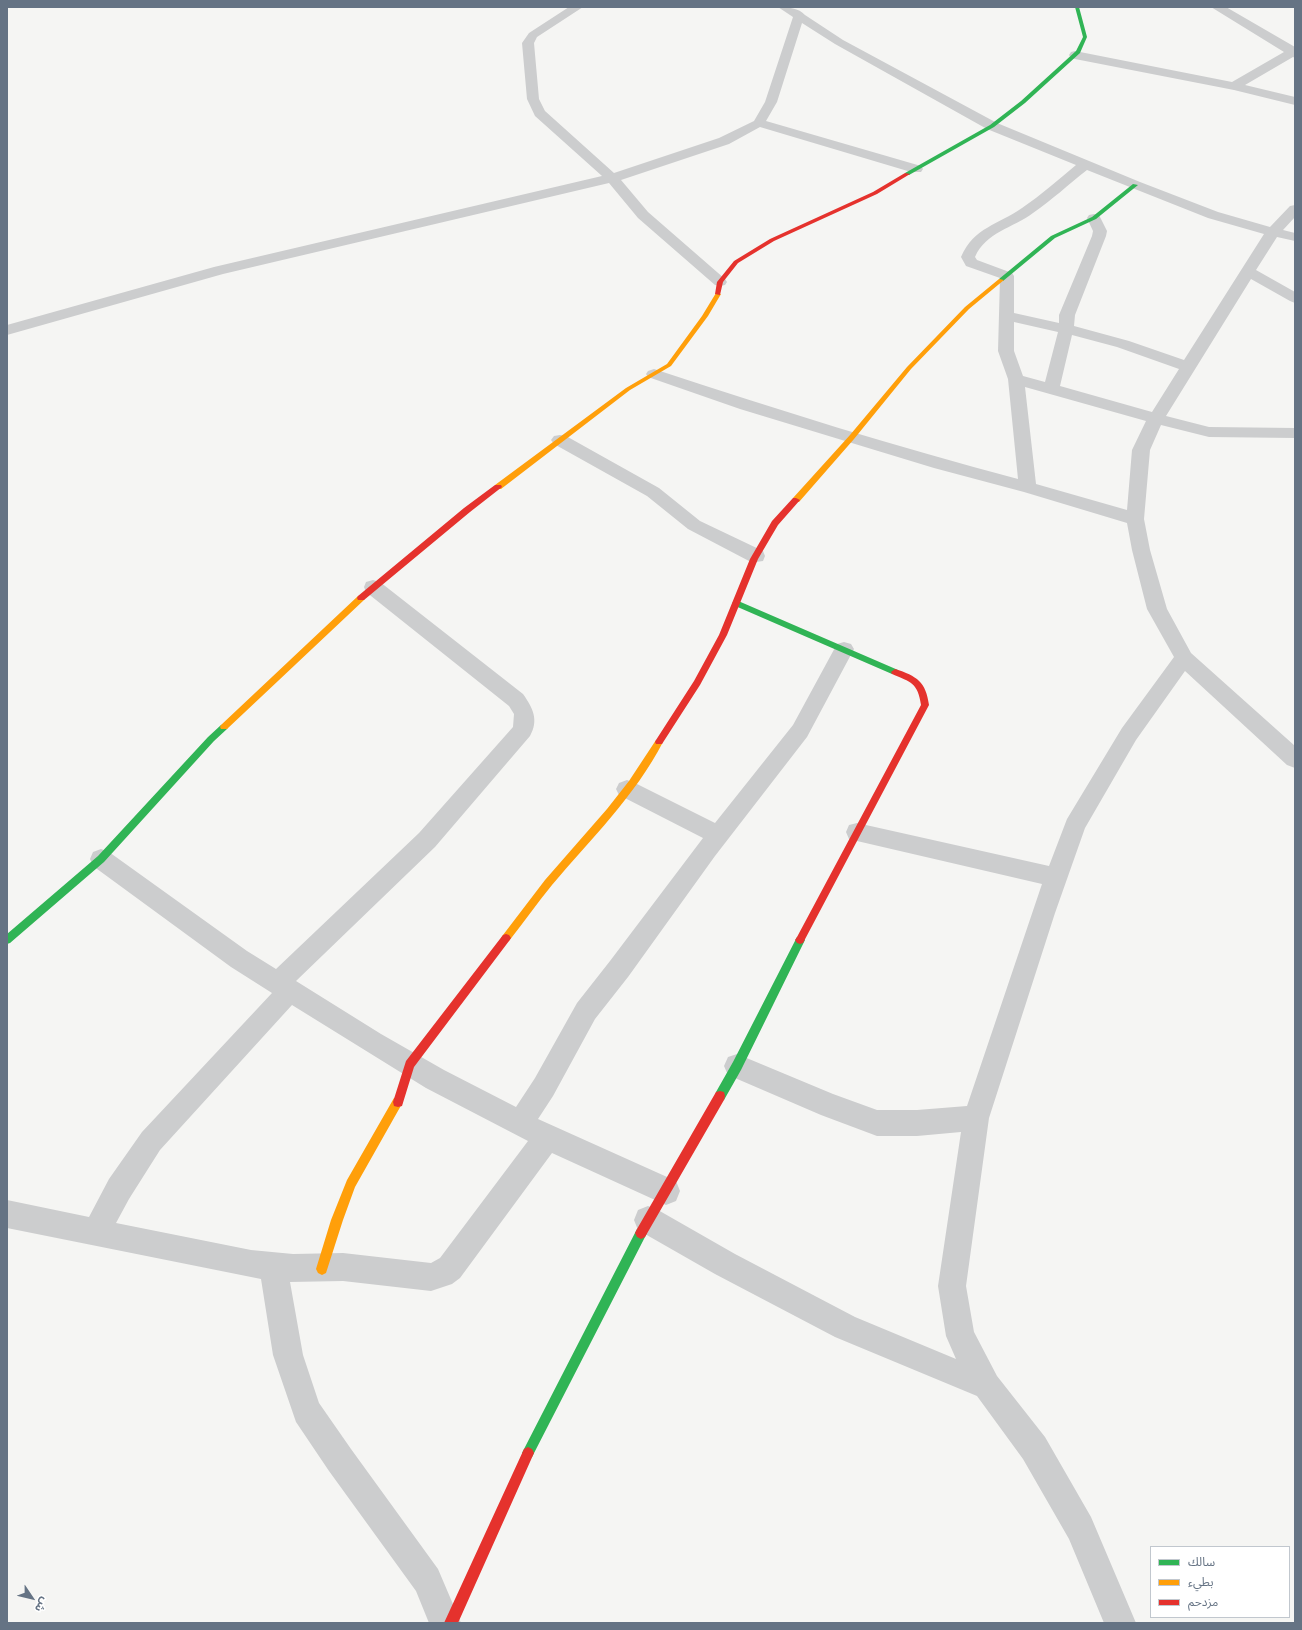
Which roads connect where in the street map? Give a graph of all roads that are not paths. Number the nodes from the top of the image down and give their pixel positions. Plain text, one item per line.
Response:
1 (577, 7) edge
2 (784, 7) edge
3 (1077, 7) edge
4 (1217, 7) edge
5 (799, 15) junction
6 (1294, 52) edge
7 (1075, 55) junction
8 (1234, 86) junction
9 (1295, 100) edge
10 (759, 123) junction
11 (992, 126) junction
12 (1086, 164) junction
13 (916, 169) junction
14 (612, 178) junction
15 (1135, 185) junction
16 (1295, 209) edge
17 (1094, 218) junction
18 (1273, 232) junction
19 (1295, 237) edge
20 (1248, 272) junction
21 (1007, 276) junction
22 (720, 282) junction
23 (1295, 298) edge
24 (1006, 316) junction
25 (1066, 329) junction
26 (7, 330) edge
27 (1188, 368) junction
28 (654, 374) junction
29 (1016, 379) junction
30 (1051, 389) junction
31 (1156, 418) junction
32 (1295, 432) edge
33 (852, 437) junction
34 (560, 440) junction
35 (1028, 487) junction
36 (1135, 519) junction
37 (756, 556) junction
38 (373, 587) junction
39 (736, 602) junction
40 (844, 649) junction
41 (1184, 658) junction
42 (1295, 759) edge
43 (627, 789) junction
44 (857, 832) junction
45 (718, 835) junction
46 (101, 859) junction
47 (1056, 877) junction
48 (7, 940) edge
49 (284, 986) junction
50 (410, 1064) junction
51 (737, 1066) junction
52 (976, 1118) junction
53 (520, 1124) junction
54 (547, 1137) junction
55 (666, 1190) junction
56 (7, 1214) edge
57 (648, 1220) junction
58 (96, 1232) junction
59 (272, 1266) junction
60 (322, 1268) junction
61 (988, 1386) junction
62 (445, 1623) edge
63 (451, 1623) edge
64 (1120, 1623) edge

1 - 14 street
2 - 5 street
3 - 7 street
4 - 6 street
5 - 10 street
5 - 11 street
6 - 8 street
7 - 8 street
7 - 11 street
8 - 9 street
10 - 13 street
10 - 14 street
11 - 12 street
11 - 13 street
12 - 15 street
12 - 21 street
13 - 22 street
14 - 22 street
14 - 26 street
15 - 17 street
15 - 18 street
16 - 18 street
17 - 21 street
17 - 25 street
18 - 19 street
18 - 20 street
20 - 23 street
20 - 27 street
21 - 24 street
21 - 33 street
22 - 28 street
24 - 25 street
24 - 29 street
25 - 27 street
25 - 30 street
27 - 31 street
28 - 33 street
28 - 34 street
29 - 30 street
29 - 35 street
30 - 31 street
31 - 32 street
31 - 36 street
33 - 35 street
33 - 37 street
34 - 37 street
34 - 38 street
35 - 36 street
36 - 41 street
37 - 39 street
38 - 46 street
38 - 49 street
39 - 40 street
39 - 43 street
40 - 44 street
40 - 45 street
41 - 42 street
41 - 47 street
43 - 45 street
43 - 50 street
44 - 47 street
44 - 51 street
45 - 53 street
46 - 48 street
46 - 49 street
47 - 52 street
49 - 50 street
49 - 58 street
50 - 53 street
50 - 60 street
51 - 52 street
51 - 55 street
52 - 61 street
53 - 54 street
54 - 55 street
54 - 60 street
55 - 57 street
56 - 58 street
57 - 61 street
57 - 63 street
58 - 59 street
59 - 60 street
59 - 62 street
61 - 64 street

